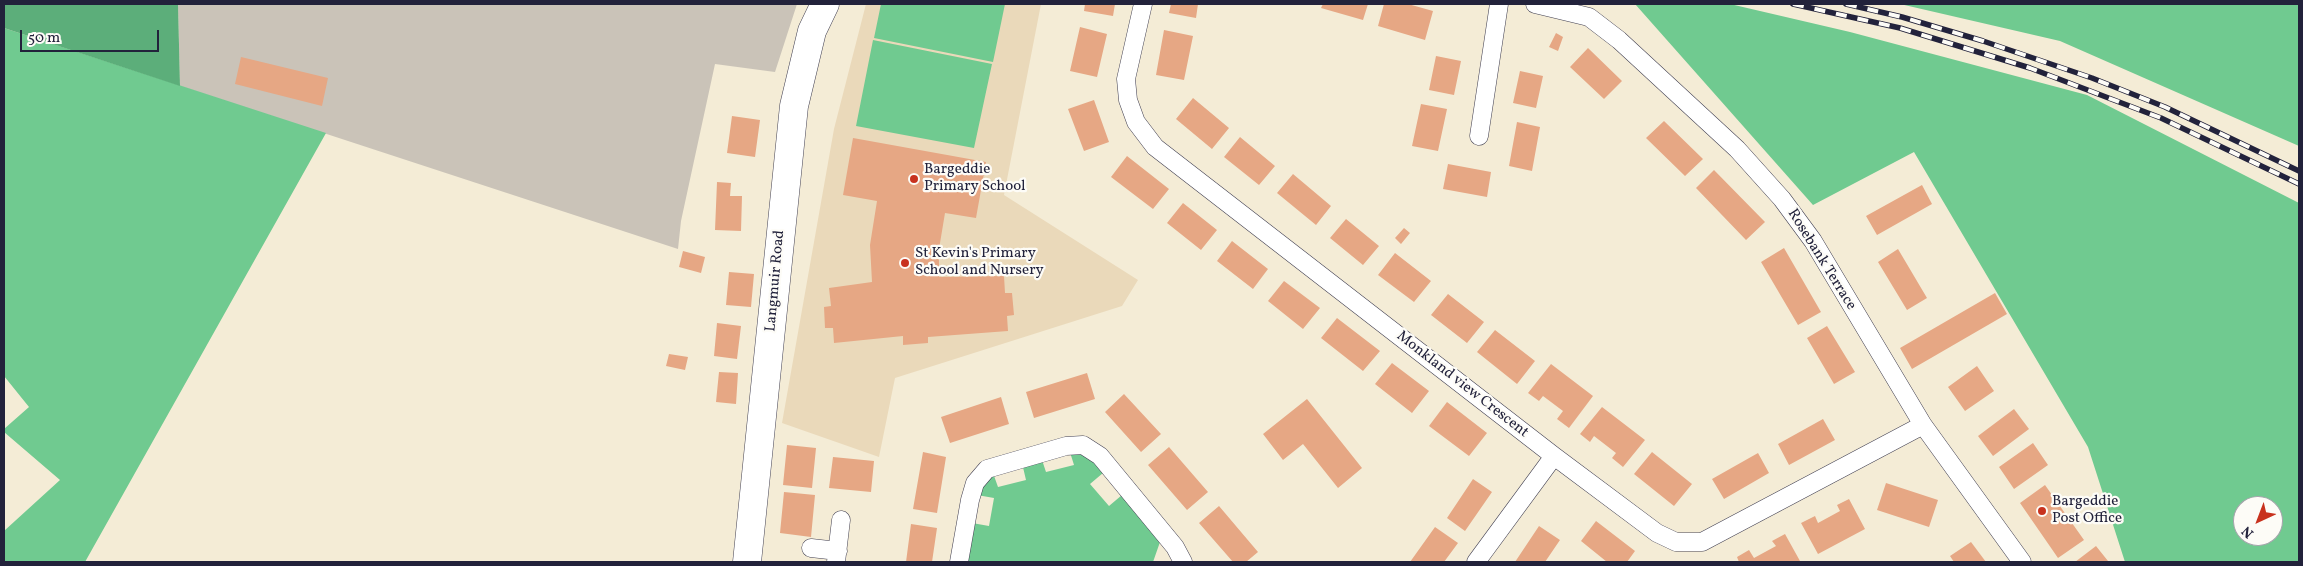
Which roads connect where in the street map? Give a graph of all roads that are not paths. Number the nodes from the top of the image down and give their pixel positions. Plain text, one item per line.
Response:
1 (825, 4) edge
2 (1143, 4) edge
3 (1499, 4) edge
4 (1535, 4) edge
5 (1590, 10) edge
6 (1479, 136) dead end
7 (1923, 425) junction
8 (1554, 456) junction
9 (841, 520) dead end
10 (811, 548) dead end
11 (837, 557) edge
12 (747, 562) edge
13 (959, 562) edge
14 (1183, 562) edge
15 (1476, 562) edge
16 (2022, 562) edge

1 - 12 main road, Langmuir Road
2 - 8 street, Monkland view Crescent
3 - 6 street
4 - 5 street, Rosebank Terrace
5 - 7 street, Rosebank Terrace
7 - 8 street, Monkland view Crescent
7 - 16 street, Rosebank Terrace
8 - 15 street
9 - 11 street
10 - 11 street
13 - 14 street

